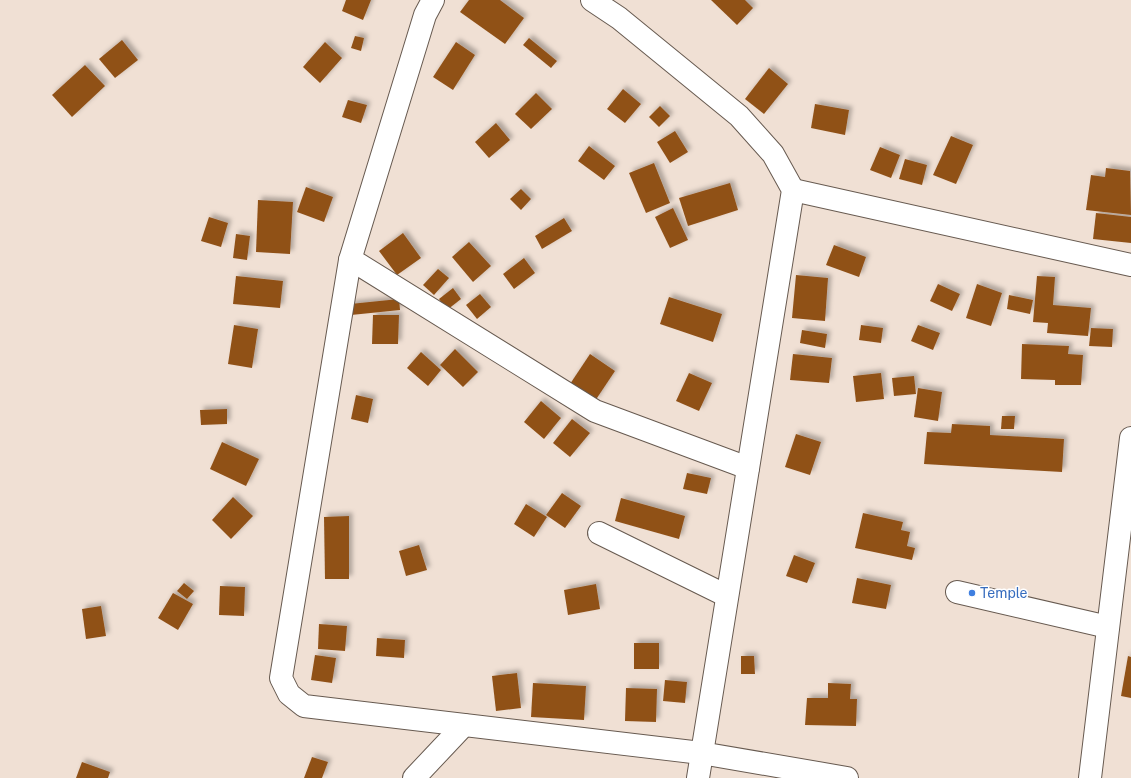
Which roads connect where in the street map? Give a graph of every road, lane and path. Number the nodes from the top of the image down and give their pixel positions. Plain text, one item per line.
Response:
1 (433, 0) edge
2 (592, 0) edge
3 (793, 190) junction
4 (350, 260) junction
5 (1131, 265) edge
6 (1131, 438) edge
7 (748, 468) junction
8 (599, 533) dead end
9 (957, 592) dead end
10 (727, 596) junction
11 (1108, 627) junction
12 (464, 725) junction
13 (701, 753) junction
14 (414, 778) edge
15 (698, 778) edge
16 (847, 778) edge
17 (1090, 778) edge

1 - 4 street
2 - 3 street
3 - 5 street
3 - 7 street
4 - 7 street
4 - 12 street
6 - 11 street
7 - 10 street
8 - 10 street
9 - 11 street
10 - 13 street
11 - 17 street
12 - 13 street
12 - 14 street
13 - 15 street
13 - 16 street

